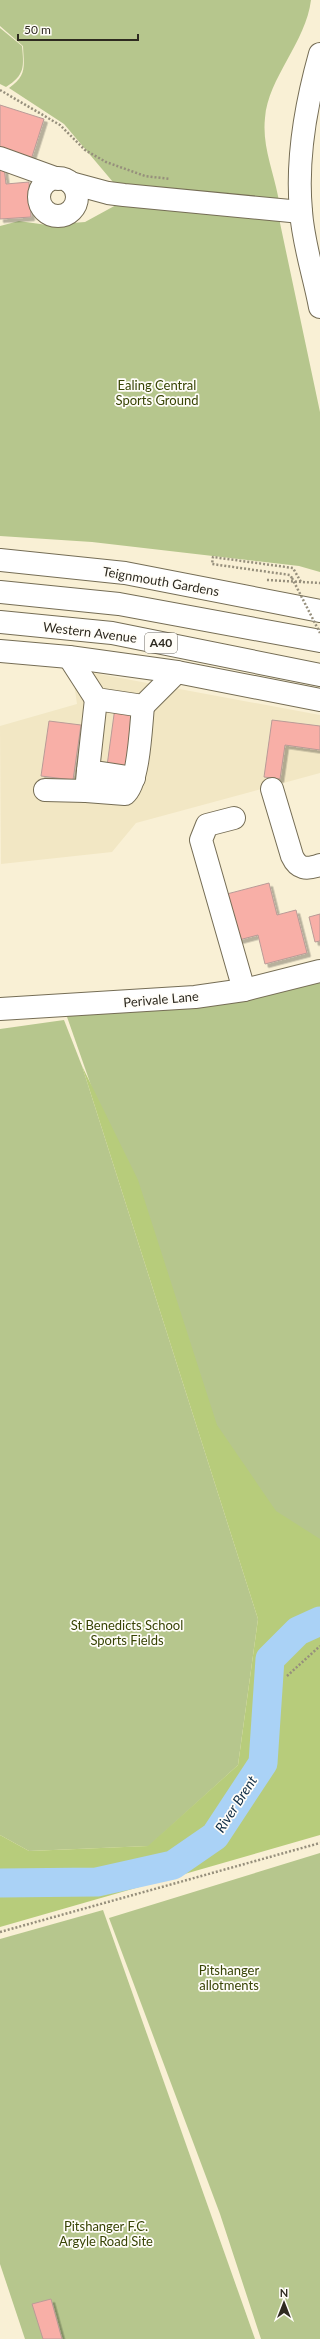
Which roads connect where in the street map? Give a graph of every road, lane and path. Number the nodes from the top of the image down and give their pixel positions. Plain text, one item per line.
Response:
1 (320, 54) edge
2 (0, 90) edge
3 (0, 158) edge
4 (22, 166) junction
5 (177, 180) dead end
6 (64, 181) junction
7 (124, 195) junction
8 (40, 198) junction
9 (301, 212) junction
10 (69, 213) junction
11 (320, 306) edge
12 (0, 560) edge
13 (262, 580) dead end
14 (301, 582) junction
15 (320, 583) edge
16 (0, 592) edge
17 (320, 611) edge
18 (0, 622) edge
19 (320, 633) edge
20 (320, 641) edge
21 (0, 651) edge
22 (69, 657) junction
23 (177, 672) junction
24 (320, 675) edge
25 (96, 699) junction
26 (320, 700) edge
27 (143, 706) junction
28 (87, 781) junction
29 (272, 788) dead end
30 (45, 790) dead end
31 (234, 818) dead end
32 (320, 865) edge
33 (320, 971) edge
34 (244, 990) junction
35 (0, 1009) edge
36 (320, 1646) edge
37 (287, 1676) dead end
38 (320, 1843) edge
39 (0, 1932) edge

1 - 9 main road
2 - 5 path
3 - 4 main road
4 - 6 main road
4 - 8 main road
6 - 7 main road
6 - 8 main road
6 - 10 main road
7 - 9 main road
7 - 10 main road
8 - 10 main road
9 - 11 main road
12 - 17 main road, Teignmouth Gardens
13 - 14 path
14 - 15 path
14 - 19 path, bridge
16 - 20 main road, A40
18 - 24 main road, Western Avenue / A40
21 - 22 main road, A40
22 - 23 main road, A40
22 - 25 main road
23 - 26 main road, A40
23 - 27 main road
25 - 27 main road
25 - 28 main road
27 - 28 main road
28 - 30 main road
29 - 32 main road
31 - 34 main road
33 - 34 main road, Perivale Lane
34 - 35 main road, Perivale Lane
36 - 37 path
38 - 39 path

